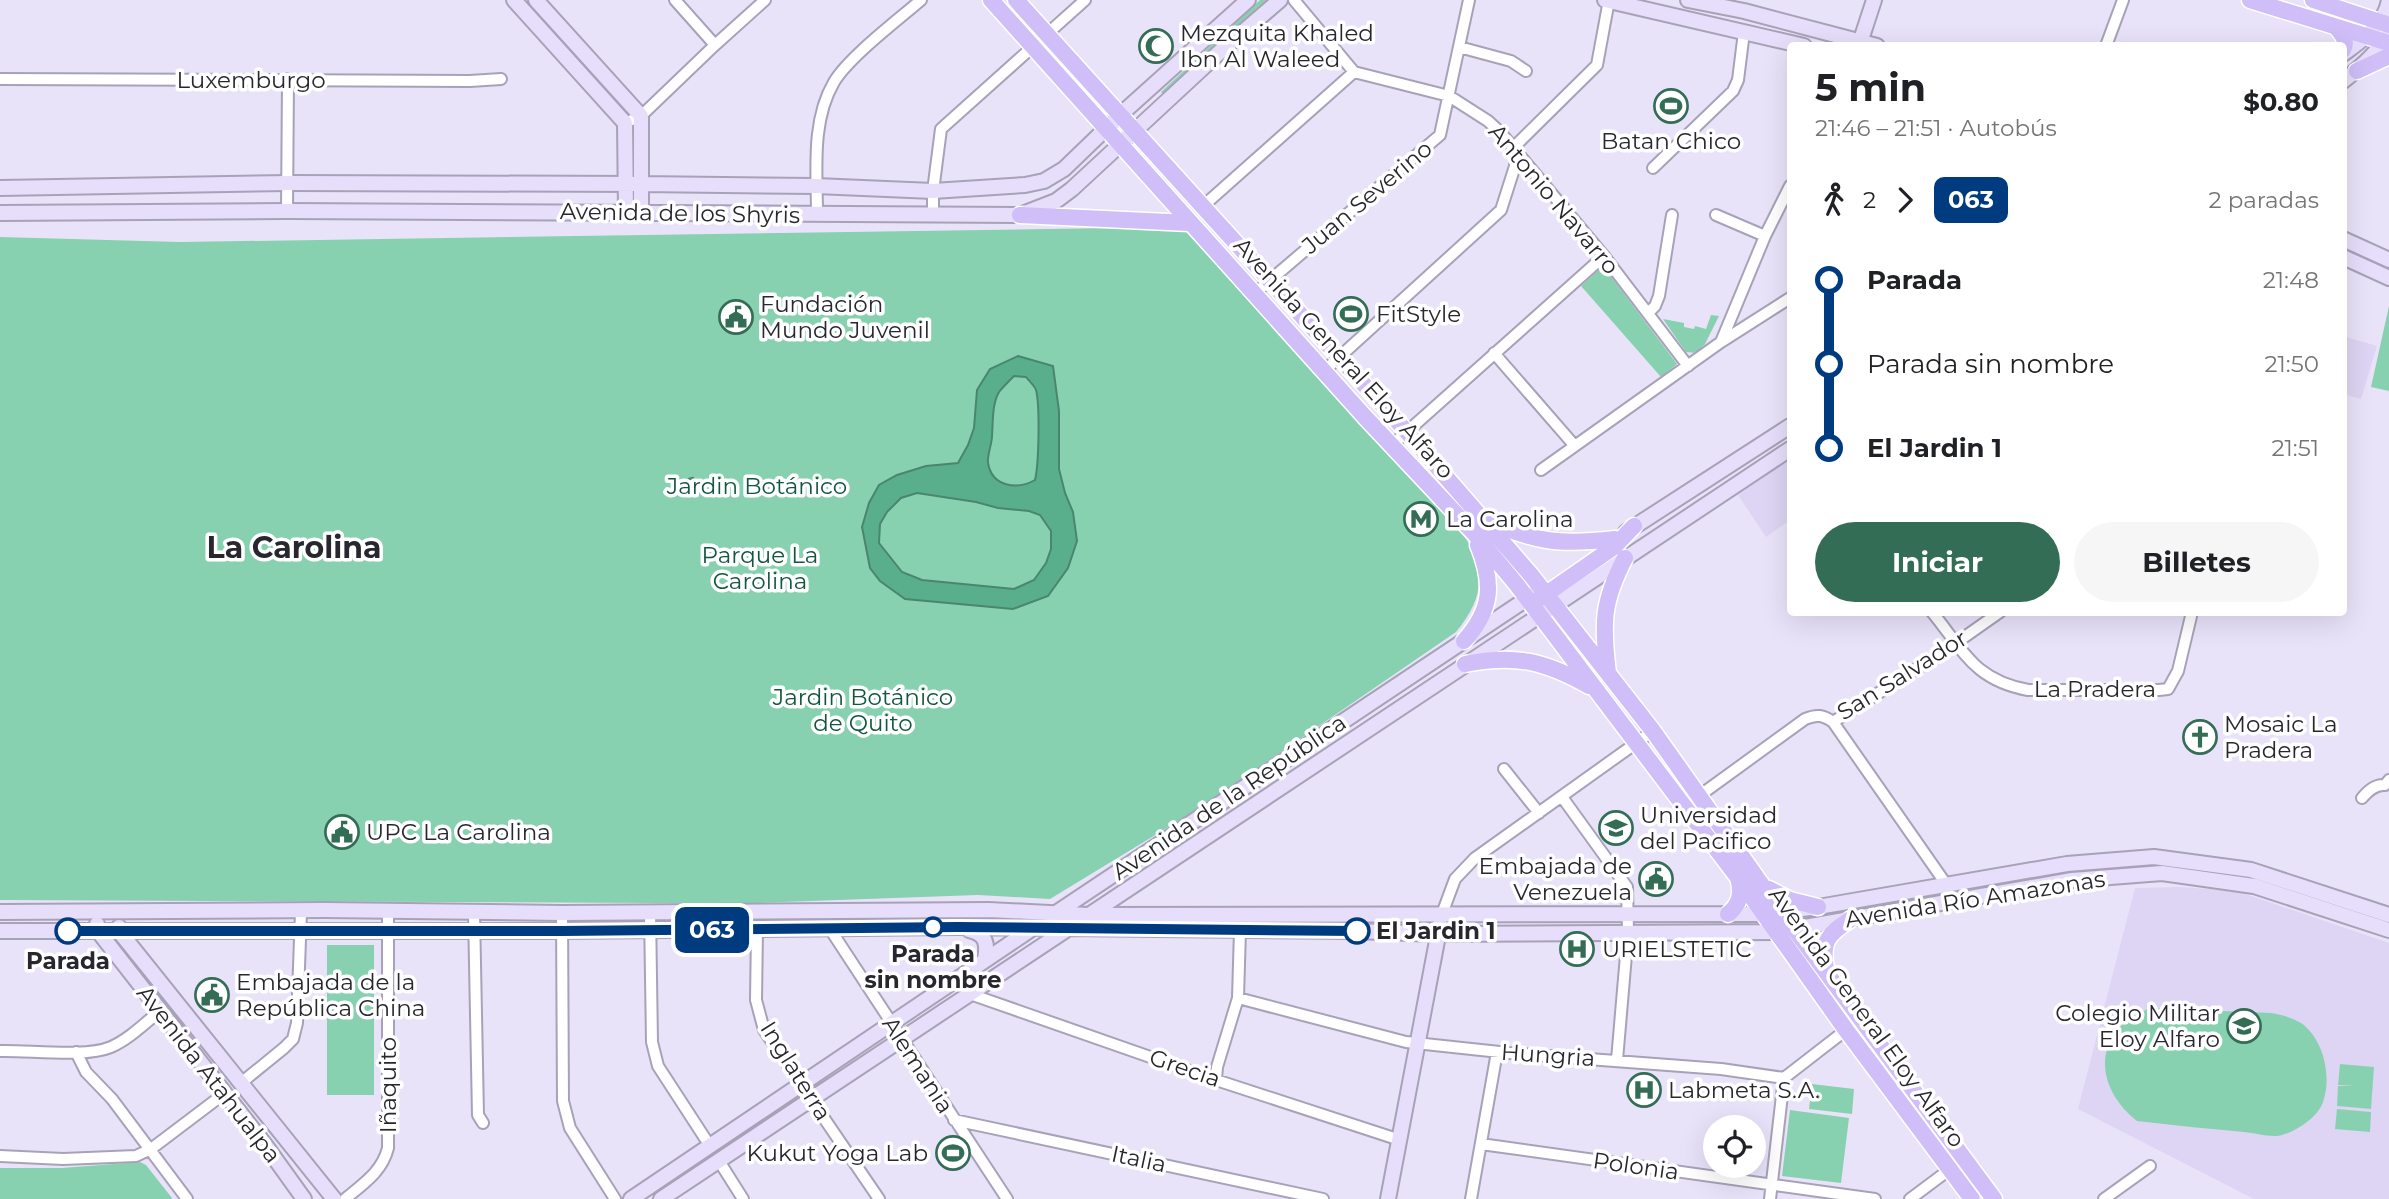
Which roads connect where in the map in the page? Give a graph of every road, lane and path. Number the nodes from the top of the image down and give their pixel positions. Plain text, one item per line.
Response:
1 (514, 0) edge
2 (536, 0) edge
3 (675, 0) edge
4 (765, 0) edge
5 (921, 0) edge
6 (991, 0) edge
7 (1016, 0) edge
8 (1085, 0) edge
9 (1248, 0) edge
10 (1280, 0) edge
11 (1294, 0) edge
12 (1469, 0) edge
13 (1608, 0) edge
14 (1688, 0) edge
15 (1874, 0) edge
16 (2123, 0) edge
17 (2250, 0) edge
18 (2312, 0) edge
19 (2336, 27) junction
20 (2385, 28) edge
21 (1744, 32) junction
22 (1046, 35) junction
23 (2367, 37) junction
24 (1787, 42) edge
25 (1853, 42) edge
26 (1861, 42) edge
27 (2107, 42) edge
28 (2345, 42) edge
29 (715, 45) junction
30 (1034, 47) junction
31 (1459, 47) junction
32 (2347, 50) edge
33 (1526, 71) dead end
34 (1354, 72) junction
35 (2350, 76) edge
36 (0, 79) edge
37 (288, 79) junction
38 (501, 79) dead end
39 (1449, 96) junction
40 (641, 116) junction
41 (1119, 116) junction
42 (625, 123) junction
43 (1106, 128) junction
44 (1133, 132) junction
45 (1120, 144) junction
46 (1516, 153) junction
47 (1654, 168) dead end
48 (288, 183) junction
49 (625, 184) junction
50 (641, 184) junction
51 (816, 186) junction
52 (0, 188) edge
53 (933, 191) junction
54 (1787, 192) edge
55 (1202, 207) junction
56 (287, 211) junction
57 (633, 212) junction
58 (0, 213) edge
59 (933, 214) junction
60 (817, 215) junction
61 (1020, 215) junction
62 (1672, 215) dead end
63 (1716, 215) dead end
64 (1189, 223) junction
65 (1765, 236) junction
66 (2347, 241) edge
67 (1604, 256) junction
68 (2347, 259) edge
69 (2389, 260) edge
70 (2389, 278) edge
71 (1269, 281) junction
72 (1254, 293) junction
73 (1787, 300) edge
74 (1648, 313) junction
75 (1721, 342) junction
76 (1494, 353) junction
77 (1338, 358) junction
78 (1688, 366) junction
79 (1324, 371) junction
80 (1787, 428) edge
81 (1406, 431) junction
82 (1574, 445) junction
83 (1391, 446) junction
84 (1787, 451) edge
85 (1541, 470) dead end
86 (1479, 516) junction
87 (1634, 526) junction
88 (1474, 533) junction
89 (1615, 539) junction
90 (1626, 558) junction
91 (1547, 595) junction
92 (1527, 598) junction
93 (1539, 614) junction
94 (1935, 616) edge
95 (1994, 616) edge
96 (2191, 616) edge
97 (1464, 641) junction
98 (1956, 643) junction
99 (1465, 664) junction
100 (1609, 676) junction
101 (1594, 689) junction
102 (1833, 722) junction
103 (1653, 731) junction
104 (1637, 743) junction
105 (1504, 769) dead end
106 (2389, 780) edge
107 (1699, 796) junction
108 (1562, 797) junction
109 (2362, 799) dead end
110 (1539, 813) junction
111 (1739, 879) junction
112 (1136, 883) junction
113 (1946, 884) junction
114 (1764, 886) junction
115 (1818, 907) junction
116 (118, 911) junction
117 (301, 911) junction
118 (388, 911) junction
119 (1782, 911) junction
120 (0, 912) edge
121 (97, 912) junction
122 (474, 912) junction
123 (650, 912) junction
124 (562, 913) junction
125 (1054, 914) junction
126 (1442, 914) junction
127 (1629, 914) junction
128 (1728, 914) junction
129 (1762, 914) junction
130 (1088, 915) junction
131 (1152, 915) junction
132 (2389, 915) edge
133 (1851, 919) junction
134 (957, 927) junction
135 (830, 929) junction
136 (1032, 929) junction
137 (1067, 929) junction
138 (1795, 929) junction
139 (650, 930) junction
140 (757, 930) junction
141 (1240, 930) junction
142 (2389, 930) edge
143 (0, 931) edge
144 (97, 931) junction
145 (119, 931) junction
146 (302, 931) junction
147 (388, 931) junction
148 (474, 931) junction
149 (562, 931) junction
150 (1628, 932) junction
151 (1776, 932) junction
152 (1438, 934) junction
153 (985, 960) junction
154 (1826, 969) junction
155 (970, 993) junction
156 (1238, 998) junction
157 (160, 1012) junction
158 (891, 1024) junction
159 (1846, 1030) junction
160 (902, 1039) junction
161 (1419, 1044) junction
162 (189, 1048) junction
163 (0, 1051) edge
164 (76, 1052) junction
165 (1497, 1052) junction
166 (1617, 1060) junction
167 (1784, 1078) junction
168 (1216, 1080) junction
169 (241, 1083) junction
170 (802, 1084) junction
171 (225, 1093) junction
172 (812, 1098) junction
173 (954, 1120) junction
174 (483, 1123) dead end
175 (1400, 1140) junction
176 (1481, 1144) junction
177 (266, 1146) junction
178 (710, 1146) junction
179 (293, 1148) junction
180 (151, 1150) junction
181 (0, 1156) edge
182 (1965, 1158) junction
183 (719, 1161) junction
184 (2150, 1166) dead end
185 (1950, 1169) junction
186 (671, 1173) junction
187 (302, 1179) junction
188 (681, 1185) junction
189 (1771, 1186) junction
190 (187, 1199) edge
191 (304, 1199) edge
192 (315, 1199) edge
193 (321, 1199) edge
194 (334, 1199) edge
195 (345, 1199) edge
196 (615, 1199) edge
197 (631, 1199) edge
198 (643, 1199) edge
199 (649, 1199) edge
200 (662, 1199) edge
201 (743, 1199) edge
202 (879, 1199) edge
203 (1007, 1199) edge
204 (1323, 1199) edge
205 (1388, 1199) edge
206 (1471, 1199) edge
207 (1770, 1199) edge
208 (1875, 1199) edge
209 (1910, 1199) edge
210 (1972, 1199) edge
211 (1994, 1199) edge
212 (2104, 1199) edge

1 - 42 main road
2 - 40 main road
3 - 29 street
4 - 29 street
5 - 51 street
6 - 30 main road, Avenida General Eloy Alfaro
7 - 22 main road, Avenida General Eloy Alfaro
8 - 22 street
9 - 41 main road, Avenida de los Shyris
10 - 44 main road, Avenida de los Shyris
11 - 34 street
12 - 31 street, Juan Severino
13 - 21 main road
13 - 46 street
14 - 25 main road
15 - 26 main road
16 - 27 street
17 - 19 main road
18 - 20 main road
19 - 23 main road
19 - 28 main road
20 - 23 main road
20 - 35 main road
21 - 24 main road
21 - 47 street
22 - 30 street
22 - 41 main road, Avenida General Eloy Alfaro
23 - 32 main road
29 - 40 street
30 - 43 main road, Avenida General Eloy Alfaro
30 - 53 street
31 - 33 street
31 - 39 street, Juan Severino
34 - 39 street, Antonio Navarro
34 - 55 street
36 - 37 street, Luxemburgo
37 - 38 street, Luxemburgo
37 - 48 street
39 - 46 street, Antonio Navarro
39 - 71 street, Juan Severino
40 - 42 street
40 - 50 main road
41 - 43 main road, Avenida de los Shyris
41 - 44 main road, Avenida General Eloy Alfaro
42 - 49 main road
43 - 45 main road, Avenida General Eloy Alfaro
43 - 53 main road, Avenida de los Shyris
44 - 45 main road, Avenida de los Shyris
44 - 55 main road, Avenida General Eloy Alfaro
45 - 61 main road, Avenida de los Shyris
45 - 64 main road, Avenida General Eloy Alfaro
46 - 67 street, Antonio Navarro
46 - 77 street
48 - 49 main road, Avenida de los Shyris
48 - 52 main road, Avenida de los Shyris
48 - 56 street
49 - 50 main road, Avenida de los Shyris
49 - 57 main road
50 - 51 main road, Avenida de los Shyris
50 - 57 main road
51 - 53 main road, Avenida de los Shyris
51 - 60 street
53 - 59 street
54 - 65 street
55 - 71 main road, Avenida General Eloy Alfaro
56 - 57 main road, Avenida de los Shyris
56 - 58 main road, Avenida de los Shyris
57 - 60 main road, Avenida de los Shyris
59 - 60 main road, Avenida de los Shyris
59 - 61 main road, Avenida de los Shyris
61 - 64 main road
62 - 74 street
63 - 65 street
64 - 72 main road, Avenida General Eloy Alfaro
65 - 75 street
66 - 69 main road
67 - 74 street, Antonio Navarro
67 - 76 street
68 - 70 main road
71 - 72 street, Juan Severino
71 - 77 main road, Avenida General Eloy Alfaro
72 - 79 main road, Avenida General Eloy Alfaro
73 - 75 street
74 - 78 street, Antonio Navarro
75 - 78 street
76 - 81 street
76 - 82 street
77 - 79 street
77 - 81 main road, Avenida General Eloy Alfaro
78 - 82 street
79 - 83 main road, Avenida General Eloy Alfaro
80 - 87 main road, Avenida de la República
81 - 83 street
81 - 86 main road, Avenida General Eloy Alfaro
82 - 85 street
83 - 88 main road, Avenida General Eloy Alfaro
84 - 90 main road, Avenida de la República
86 - 89 main road
86 - 91 main road, Avenida General Eloy Alfaro
87 - 89 main road, Avenida de la República
87 - 91 main road
88 - 92 main road, Avenida General Eloy Alfaro
88 - 97 main road
89 - 91 main road, Avenida de la República
90 - 91 main road, Avenida de la República
90 - 100 main road
91 - 92 main road, Avenida de la República
91 - 93 main road
91 - 100 main road, Avenida General Eloy Alfaro
92 - 93 main road, Avenida General Eloy Alfaro
92 - 97 main road, Avenida de la República
93 - 99 main road, Avenida de la República
93 - 101 main road, Avenida General Eloy Alfaro
94 - 98 street, La Pradera
95 - 98 street, San Salvador
96 - 98 street, La Pradera
97 - 125 main road, Avenida de la República
98 - 102 street, San Salvador
99 - 101 main road
99 - 112 main road, Avenida de la República
100 - 103 main road, Avenida General Eloy Alfaro
101 - 104 main road, Avenida General Eloy Alfaro
102 - 107 street, San Salvador
102 - 113 street
103 - 104 street
103 - 107 main road, Avenida General Eloy Alfaro
104 - 108 street
104 - 111 main road, Avenida General Eloy Alfaro
105 - 110 street
106 - 109 street
107 - 114 main road, Avenida General Eloy Alfaro
108 - 110 street
108 - 127 street
110 - 126 street
111 - 128 main road
111 - 129 main road, Avenida General Eloy Alfaro
112 - 130 main road, Avenida de la República
112 - 131 main road
113 - 115 main road, Avenida Río Amazonas
113 - 132 main road, Avenida Río Amazonas
114 - 115 main road
114 - 119 main road, Avenida General Eloy Alfaro
115 - 119 main road, Avenida Río Amazonas
116 - 117 main road, Avenida Río Amazonas
116 - 121 main road, Avenida Río Amazonas
116 - 145 main road
117 - 118 main road, Avenida Río Amazonas
117 - 146 street
118 - 122 main road, Avenida Río Amazonas
118 - 147 street, Iñaquito
119 - 129 main road, Avenida Río Amazonas
119 - 138 main road, Avenida General Eloy Alfaro
120 - 121 main road, Avenida Río Amazonas
121 - 144 main road
122 - 124 main road, Avenida Río Amazonas
122 - 148 street
123 - 124 main road, Avenida Río Amazonas
123 - 125 main road, Avenida Río Amazonas
123 - 139 street
124 - 149 street
125 - 130 main road, Avenida Río Amazonas
125 - 136 main road, Avenida de la República
126 - 127 main road, Avenida Río Amazonas
126 - 131 main road, Avenida Río Amazonas
126 - 152 main road
127 - 128 main road, Avenida Río Amazonas
127 - 150 street
128 - 129 main road, Avenida Río Amazonas
129 - 151 main road, Avenida General Eloy Alfaro
130 - 131 main road, Avenida Río Amazonas
130 - 137 main road, Avenida de la República
133 - 138 main road, Avenida Río Amazonas
133 - 142 main road, Avenida Río Amazonas
133 - 154 main road
134 - 135 main road, Avenida Río Amazonas
134 - 136 main road, Avenida Río Amazonas
134 - 153 main road
135 - 140 main road, Avenida Río Amazonas
135 - 158 street, Alemania
136 - 137 main road, Avenida Río Amazonas
136 - 153 main road, Avenida de la República
137 - 141 main road, Avenida Río Amazonas
137 - 155 main road, Avenida de la República
138 - 151 main road, Avenida Río Amazonas
138 - 154 main road, Avenida General Eloy Alfaro
139 - 140 main road, Avenida Río Amazonas
139 - 149 main road, Avenida Río Amazonas
139 - 178 street
140 - 170 street, Inglaterra
141 - 152 main road, Avenida Río Amazonas
141 - 156 street
143 - 144 main road, Avenida Río Amazonas
144 - 145 main road, Avenida Río Amazonas
144 - 157 main road, Avenida Atahualpa
145 - 146 main road, Avenida Río Amazonas
145 - 169 main road, Avenida Atahualpa
146 - 147 main road, Avenida Río Amazonas
146 - 169 street
147 - 148 main road, Avenida Río Amazonas
147 - 195 street, Iñaquito
148 - 149 main road, Avenida Río Amazonas
148 - 174 street
149 - 196 street
150 - 151 main road, Avenida Río Amazonas
150 - 152 main road, Avenida Río Amazonas
150 - 166 street
151 - 159 main road, Avenida General Eloy Alfaro
152 - 161 main road
153 - 158 main road, Avenida de la República
154 - 182 main road, Avenida General Eloy Alfaro
155 - 160 main road, Avenida de la República
155 - 168 street, Grecia
156 - 161 street, Hungria
156 - 168 street
157 - 162 main road, Avenida Atahualpa
157 - 164 street
158 - 160 street, Alemania
158 - 170 main road, Avenida de la República
159 - 167 street
159 - 185 main road, Avenida General Eloy Alfaro
160 - 172 main road, Avenida de la República
160 - 173 street, Alemania
161 - 165 street, Hungria
161 - 175 main road
162 - 171 main road, Avenida Atahualpa
162 - 187 main road
163 - 164 street
164 - 180 street
165 - 166 street, Hungria
165 - 176 street
166 - 167 street, Hungria
167 - 189 street
168 - 175 street, Grecia
169 - 179 main road, Avenida Atahualpa
170 - 172 street, Inglaterra
170 - 178 main road, Avenida de la República
171 - 177 main road, Avenida Atahualpa
171 - 180 street
172 - 183 main road, Avenida de la República
172 - 202 street, Inglaterra
173 - 203 street, Alemania
173 - 204 street, Italia
175 - 205 main road
176 - 189 street, Polonia
176 - 206 street
177 - 187 main road
177 - 191 main road, Avenida Atahualpa
178 - 186 main road, Avenida de la República
179 - 187 main road
179 - 194 main road, Avenida Atahualpa
180 - 181 street
180 - 190 street
182 - 185 street
182 - 211 main road, Avenida General Eloy Alfaro
183 - 188 main road, Avenida de la República
183 - 201 street
184 - 212 street
185 - 209 street
185 - 210 main road, Avenida General Eloy Alfaro
186 - 197 main road, Avenida de la República
186 - 198 main road, Avenida de la República
187 - 192 main road
187 - 193 main road, Avenida Atahualpa
188 - 199 main road, Avenida de la República
188 - 200 main road, Avenida de la República
189 - 207 street
189 - 208 street, Polonia

